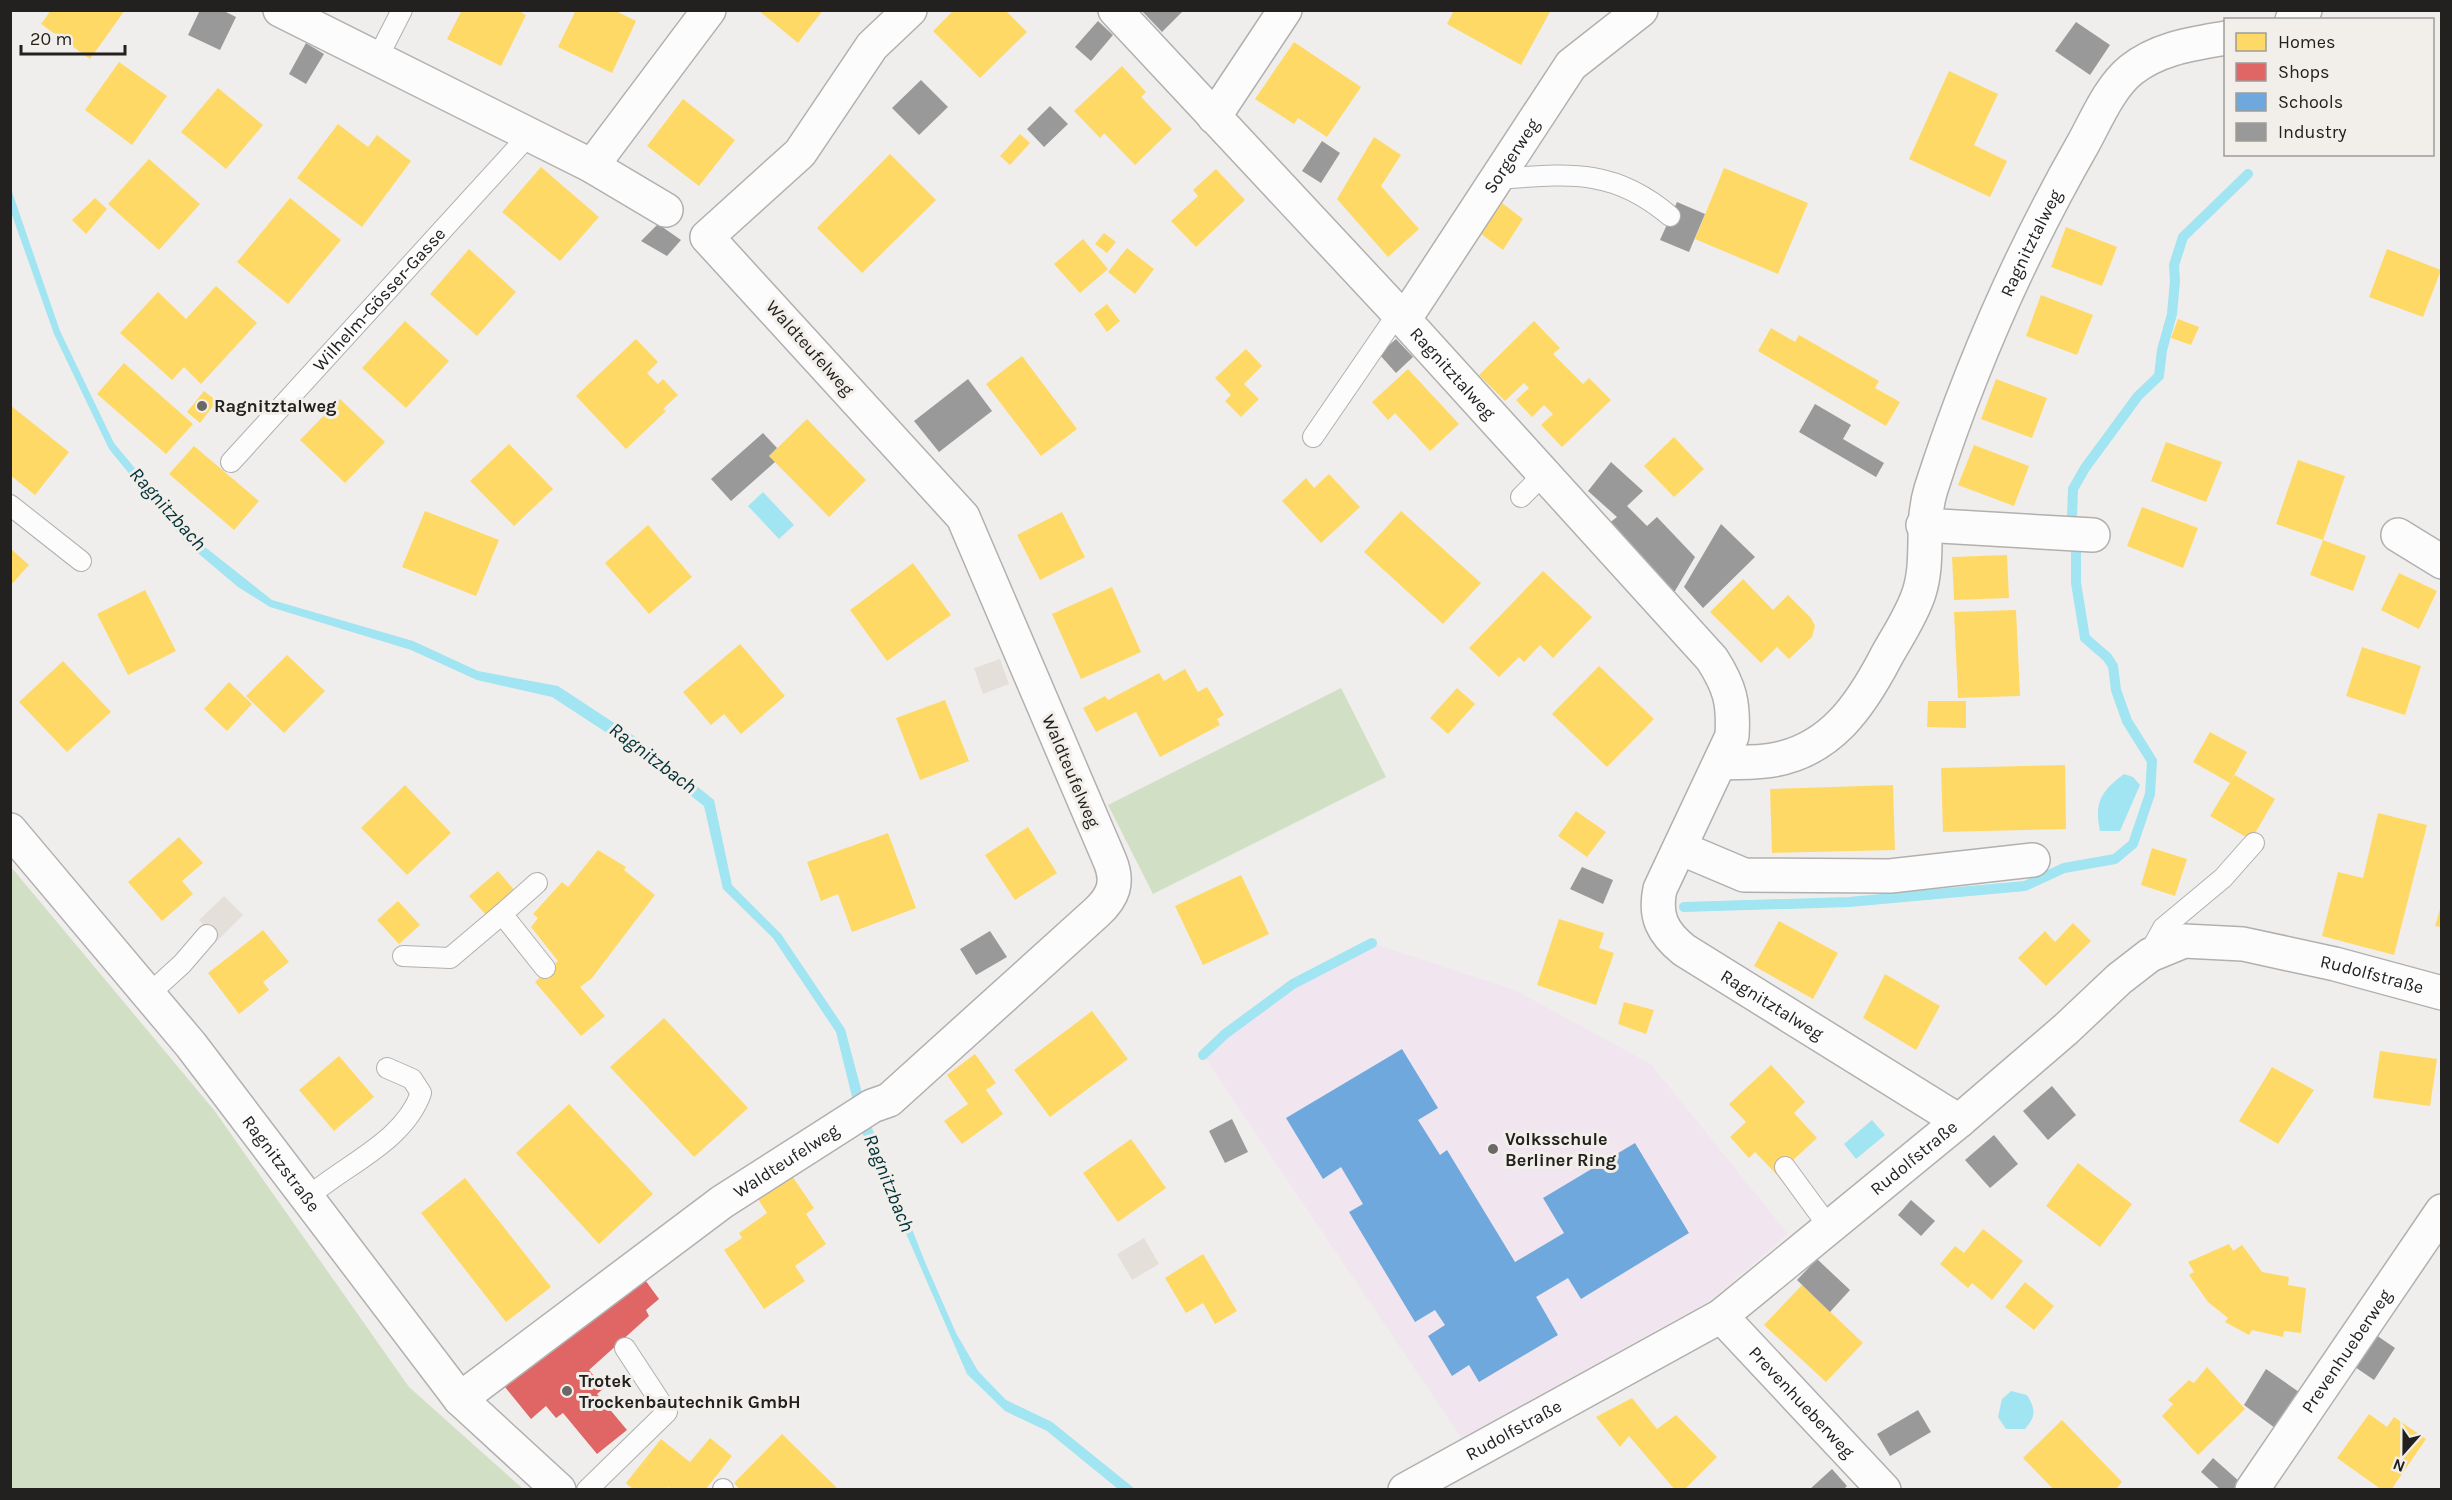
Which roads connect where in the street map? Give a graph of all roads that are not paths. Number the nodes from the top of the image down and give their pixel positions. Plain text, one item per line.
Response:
1 (280, 10) edge
2 (402, 10) edge
3 (709, 10) edge
4 (910, 10) edge
5 (1115, 10) edge
6 (1286, 10) edge
7 (1641, 10) edge
8 (2224, 38) edge
9 (377, 59) junction
10 (1214, 117) junction
11 (529, 135) junction
12 (592, 166) junction
13 (1497, 179) junction
14 (666, 210) dead end
15 (1670, 216) dead end
16 (1401, 317) junction
17 (1313, 437) dead end
18 (231, 462) dead end
19 (1544, 474) junction
20 (1521, 497) dead end
21 (10, 505) edge
22 (1923, 525) junction
23 (2398, 535) dead end
24 (2093, 536) dead end
25 (81, 561) dead end
26 (2442, 562) edge
27 (1721, 763) junction
28 (10, 830) edge
29 (2254, 843) dead end
30 (1680, 849) junction
31 (2033, 860) dead end
32 (537, 883) dead end
33 (502, 914) junction
34 (207, 935) dead end
35 (403, 956) dead end
36 (2147, 957) junction
37 (544, 968) dead end
38 (2442, 993) edge
39 (148, 995) junction
40 (387, 1068) dead end
41 (1959, 1121) junction
42 (1785, 1167) dead end
43 (307, 1197) junction
44 (2442, 1211) edge
45 (1829, 1227) junction
46 (1721, 1316) junction
47 (625, 1348) dead end
48 (460, 1399) junction
49 (559, 1490) edge
50 (587, 1490) edge
51 (1405, 1490) edge
52 (1884, 1490) edge
53 (2252, 1490) edge

1 - 9 street
2 - 9 lane
3 - 12 street
4 - 48 street, Waldteufelweg
5 - 10 street, Ragnitztalweg
6 - 10 street
7 - 13 street, Sorgerweg
8 - 22 street, Ragnitztalweg
9 - 11 street
10 - 16 street, Ragnitztalweg
11 - 12 street
11 - 18 lane, Wilhelm-Gösser-Gasse
12 - 14 street
13 - 15 lane
13 - 16 street, Sorgerweg
16 - 17 lane
16 - 19 street, Ragnitztalweg
19 - 20 lane
19 - 27 street, Ragnitztalweg
21 - 25 lane
22 - 24 street
22 - 27 street, Ragnitztalweg
23 - 26 street
27 - 30 street, Ragnitztalweg
28 - 39 street, Ragnitzstraße
29 - 36 lane
30 - 31 street
30 - 41 street, Ragnitztalweg
32 - 33 lane
33 - 35 lane
33 - 37 lane
34 - 39 lane
36 - 38 street, Rudolfstraße
36 - 41 street, Rudolfstraße
39 - 43 street, Ragnitzstraße
40 - 43 lane
41 - 45 street, Rudolfstraße
42 - 45 lane
43 - 48 street, Ragnitzstraße
44 - 53 street, Prevenhueberweg
45 - 46 street, Rudolfstraße
46 - 51 street, Rudolfstraße
46 - 52 street, Prevenhueberweg
47 - 50 lane
48 - 49 street, Ragnitzstraße

